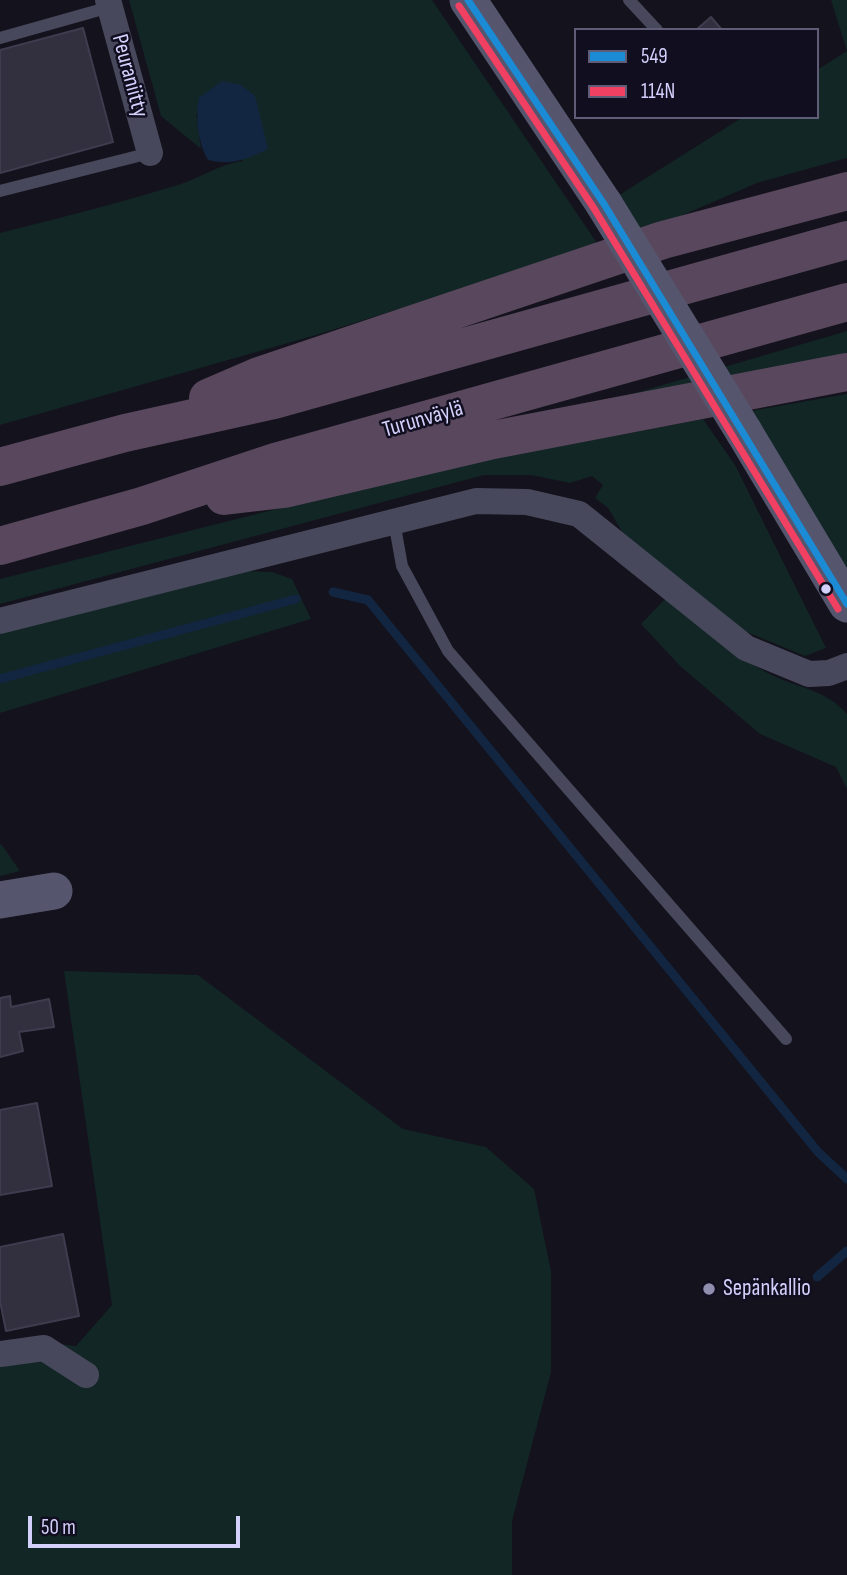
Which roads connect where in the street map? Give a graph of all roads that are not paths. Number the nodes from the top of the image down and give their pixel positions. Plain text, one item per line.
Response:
1 (468, 0) edge
2 (629, 0) edge
3 (109, 4) edge
4 (655, 28) edge
5 (0, 38) edge
6 (150, 153) joint
7 (0, 191) edge
8 (847, 191) edge
9 (847, 240) edge
10 (847, 302) edge
11 (847, 372) edge
12 (125, 433) junction
13 (0, 467) edge
14 (142, 506) junction
15 (394, 522) junction
16 (0, 545) edge
17 (847, 604) edge
18 (0, 621) edge
19 (847, 666) edge
20 (54, 891) dead end
21 (0, 900) edge
22 (786, 1039) dead end
23 (0, 1354) edge
24 (86, 1375) dead end

1 - 17 main road, bridge
2 - 4 lane
3 - 5 lane
3 - 6 street, Peuraniitty
6 - 7 lane
8 - 12 highway
9 - 12 highway
10 - 14 highway, Turunväylä
11 - 14 highway
12 - 13 highway
14 - 16 highway, Turunväylä
15 - 18 street
15 - 19 street
15 - 22 lane
20 - 21 main road
23 - 24 street

